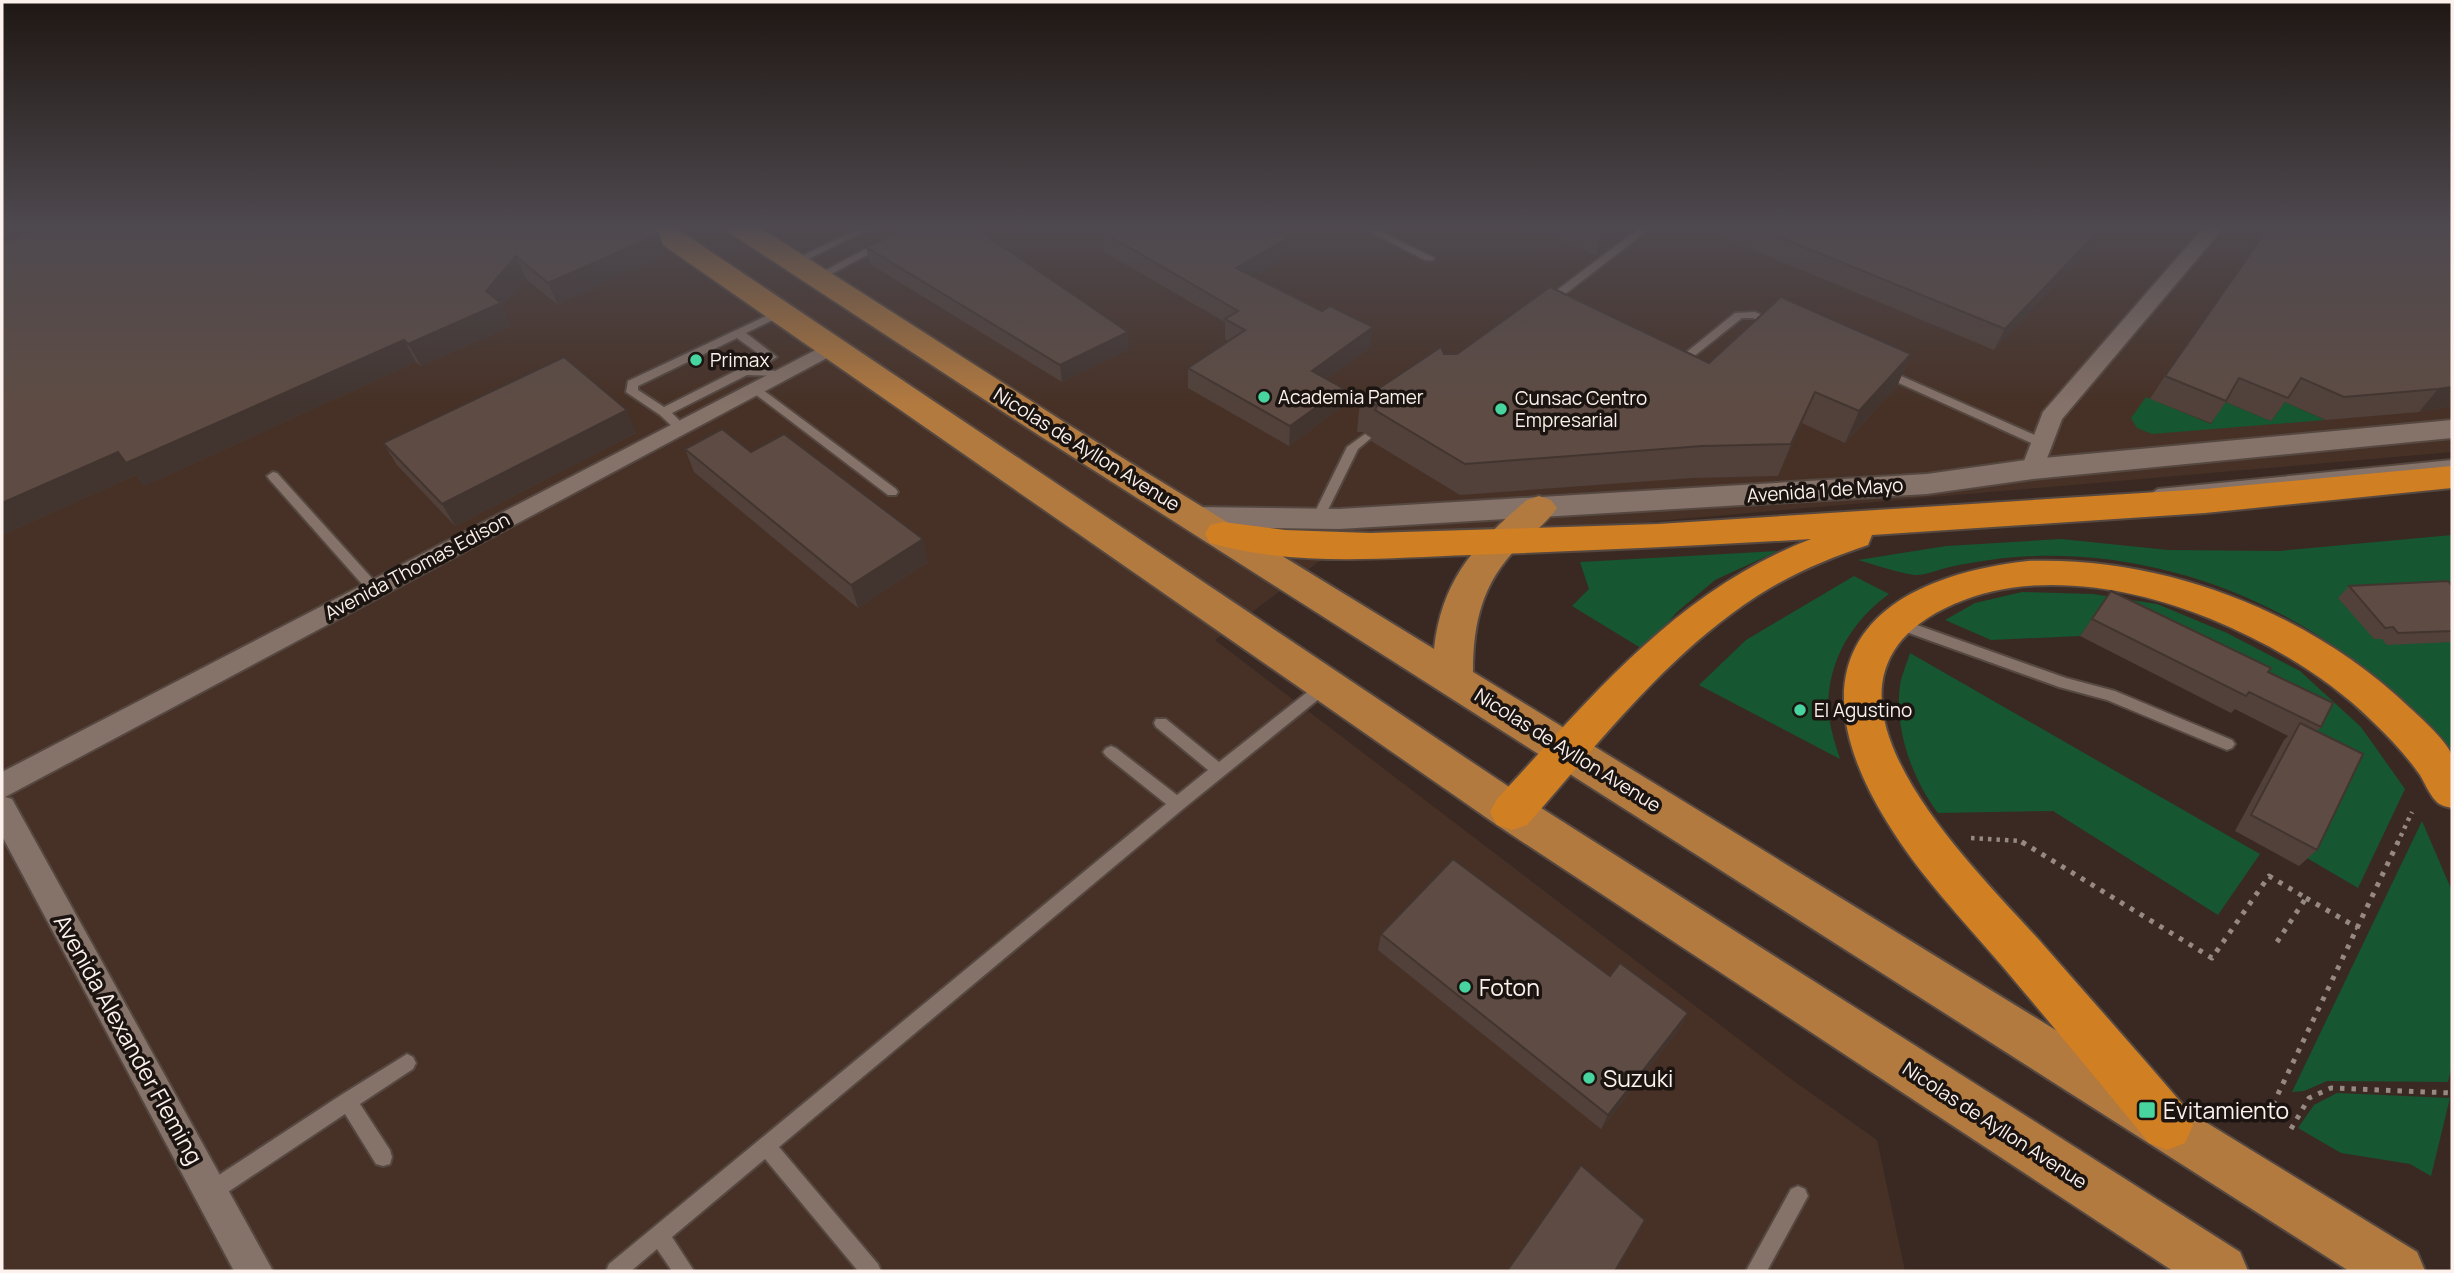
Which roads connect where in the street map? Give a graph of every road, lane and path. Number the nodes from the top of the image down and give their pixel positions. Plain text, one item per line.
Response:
1 (743, 286) edge
2 (831, 286) edge
3 (1568, 286) edge
4 (2163, 286) edge
5 (1540, 307) edge
6 (781, 312) junction
7 (1792, 331) edge
8 (738, 333) junction
9 (833, 347) junction
10 (1689, 355) edge
11 (1877, 369) edge
12 (750, 379) junction
13 (672, 420) junction
14 (2452, 429) edge
15 (1365, 438) edge
16 (2037, 456) junction
17 (2452, 464) edge
18 (273, 476) dead end
19 (2452, 477) edge
20 (892, 492) dead end
21 (1539, 508) junction
22 (2085, 509) junction
23 (1317, 520) junction
24 (1915, 521) junction
25 (1210, 525) junction
26 (1498, 543) junction
27 (374, 589) junction
28 (1895, 622) junction
29 (1453, 678) junction
30 (1327, 685) junction
31 (1161, 723) dead end
32 (2227, 744) dead end
33 (1568, 751) junction
34 (1111, 752) dead end
35 (1219, 769) junction
36 (2, 786) edge
37 (2452, 791) edge
38 (1177, 804) junction
39 (2, 808) edge
40 (1512, 812) junction
41 (2412, 812) dead end
42 (1966, 838) dead end
43 (2306, 898) junction
44 (2358, 928) junction
45 (2277, 942) dead end
46 (407, 1063) dead end
47 (2452, 1093) edge
48 (348, 1101) junction
49 (2268, 1115) dead end
50 (2167, 1125) junction
51 (2291, 1129) dead end
52 (766, 1146) junction
53 (383, 1157) dead end
54 (212, 1191) junction
55 (1798, 1196) dead end
56 (659, 1235) junction
57 (254, 1271) edge
58 (616, 1271) edge
59 (684, 1271) edge
60 (871, 1271) edge
61 (1756, 1271) edge
62 (2221, 1271) edge
63 (2398, 1271) edge

1 - 6 main road, Nicolas de Ayllon Avenue
2 - 25 main road, Nicolas de Ayllon Avenue
3 - 5 lane
4 - 16 street
6 - 8 lane
6 - 9 main road, Nicolas de Ayllon Avenue
7 - 10 lane
8 - 12 lane
8 - 13 lane
9 - 12 street, Avenida Thomas Edison
9 - 30 main road, Nicolas de Ayllon Avenue
11 - 16 lane
12 - 13 street, Avenida Thomas Edison
12 - 20 lane
13 - 27 street, Avenida Thomas Edison
14 - 16 street, Avenida 1 de Mayo
15 - 23 lane
16 - 21 street, Avenida 1 de Mayo
17 - 22 lane
18 - 27 lane
19 - 22 highway
21 - 23 street, Avenida 1 de Mayo
21 - 26 main road
22 - 24 highway
23 - 25 street, Avenida 1 de Mayo
24 - 26 highway
24 - 33 highway
25 - 26 highway
25 - 29 main road, Nicolas de Ayllon Avenue
26 - 29 main road
27 - 36 street, Avenida Thomas Edison
28 - 32 lane
28 - 37 highway
28 - 50 highway
29 - 33 main road, Nicolas de Ayllon Avenue
30 - 35 lane
30 - 40 main road, Nicolas de Ayllon Avenue
31 - 35 lane
33 - 40 highway
33 - 50 main road, Nicolas de Ayllon Avenue
34 - 38 lane
35 - 38 lane
38 - 52 lane
39 - 54 street, Avenida Alexander Fleming
40 - 62 main road, Nicolas de Ayllon Avenue
41 - 44 path
42 - 43 path
43 - 44 path
43 - 45 path
44 - 49 path
46 - 48 lane
47 - 51 path
48 - 53 lane
48 - 54 lane
50 - 63 main road, Nicolas de Ayllon Avenue
52 - 56 lane
52 - 60 lane
54 - 57 street, Avenida Alexander Fleming
55 - 61 lane
56 - 58 lane
56 - 59 lane

